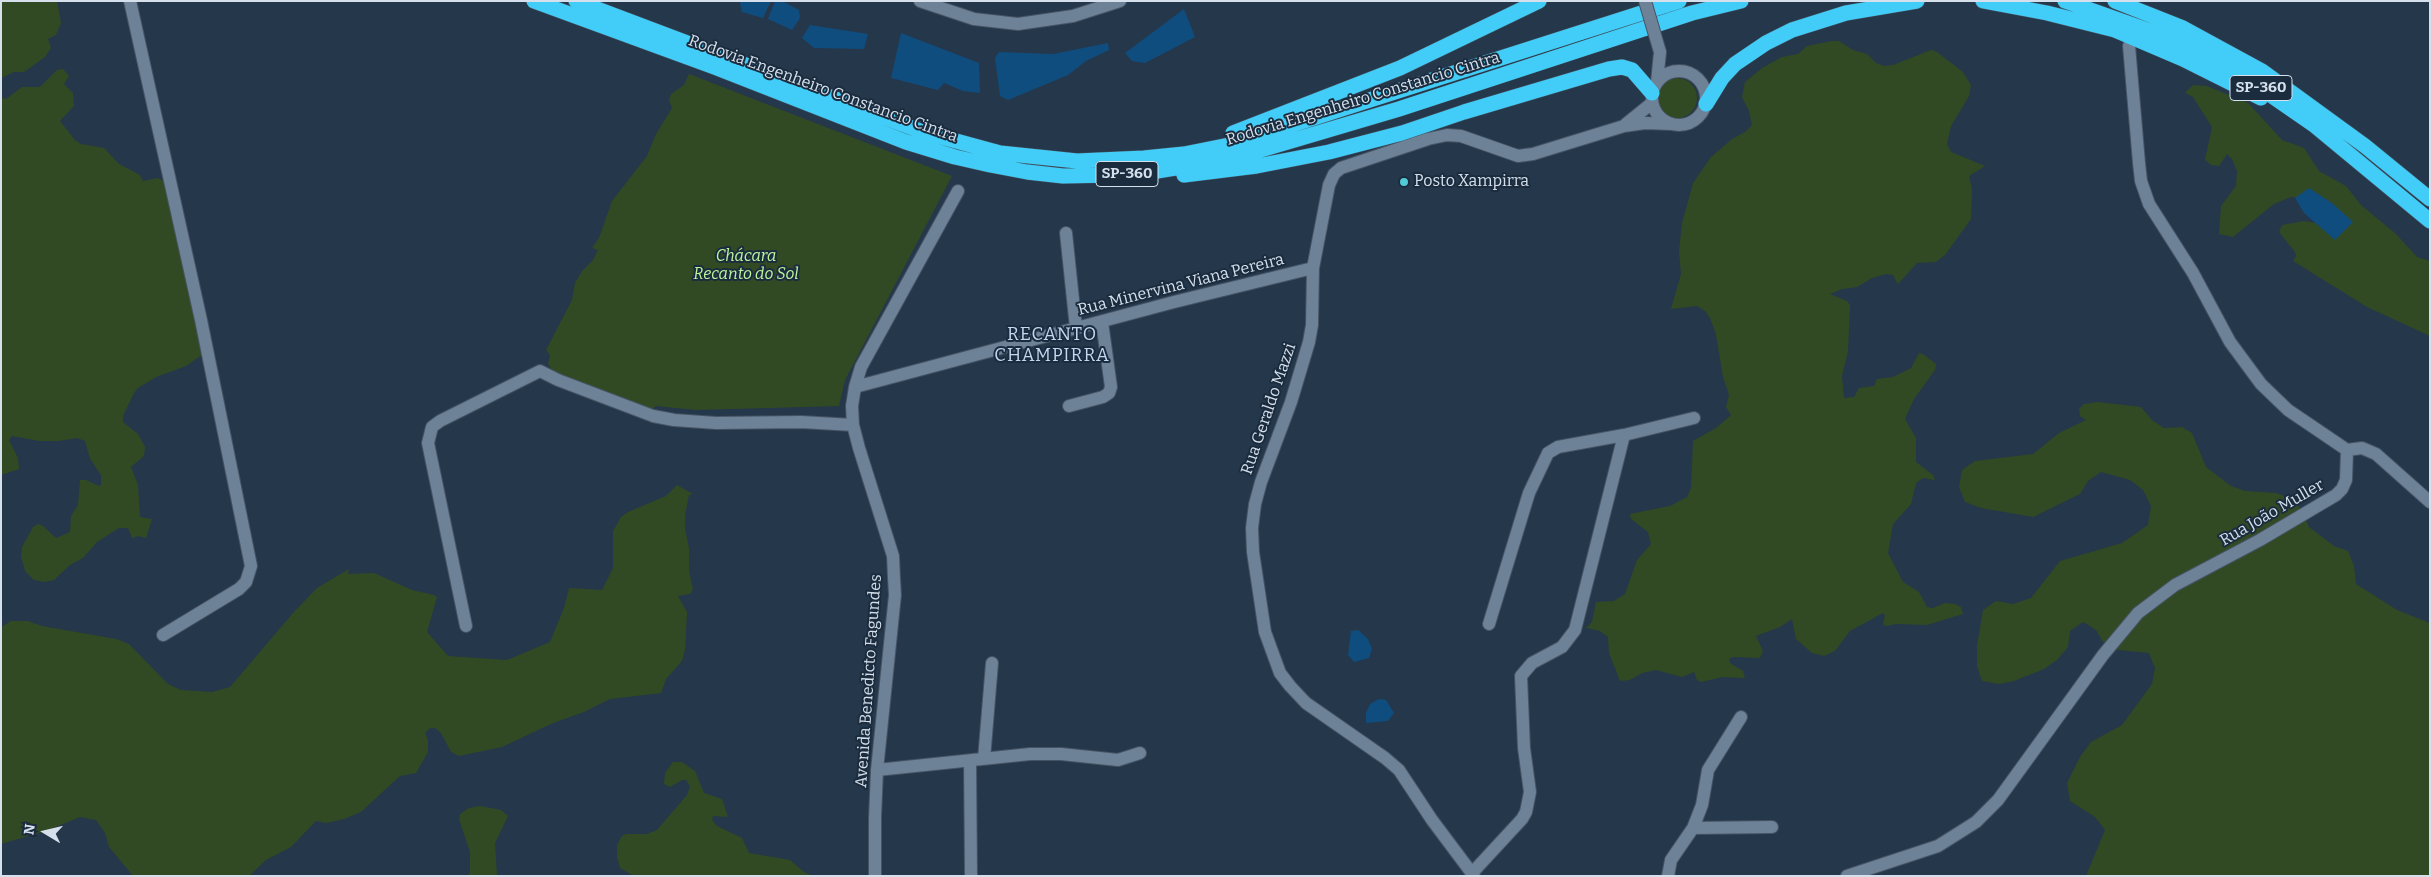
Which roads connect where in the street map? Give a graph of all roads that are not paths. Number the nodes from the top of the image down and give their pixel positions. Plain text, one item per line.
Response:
1 (130, 1) edge
2 (534, 1) edge
3 (576, 1) edge
4 (920, 1) edge
5 (1120, 1) edge
6 (1539, 1) edge
7 (1644, 1) edge
8 (1680, 1) edge
9 (1742, 1) edge
10 (1917, 1) edge
11 (1983, 1) edge
12 (2065, 1) edge
13 (2114, 1) edge
14 (2115, 30) junction
15 (2133, 36) junction
16 (1660, 54) junction
17 (2130, 67) junction
18 (1684, 70) junction
19 (1654, 93) junction
20 (1706, 104) junction
21 (1672, 124) junction
22 (2314, 125) junction
23 (1624, 126) junction
24 (1147, 165) junction
25 (958, 191) dead end
26 (2430, 199) edge
27 (2430, 221) edge
28 (1066, 233) dead end
29 (1313, 268) junction
30 (1102, 322) junction
31 (1076, 328) junction
32 (855, 387) junction
33 (1068, 406) dead end
34 (1694, 418) dead end
35 (854, 425) junction
36 (1624, 435) junction
37 (2347, 450) junction
38 (2430, 502) edge
39 (1489, 624) dead end
40 (466, 626) dead end
41 (164, 635) dead end
42 (992, 663) dead end
43 (1741, 717) dead end
44 (1140, 753) dead end
45 (984, 759) junction
46 (970, 761) junction
47 (877, 770) junction
48 (1772, 827) dead end
49 (1693, 828) junction
50 (1473, 874) edge
51 (875, 876) edge
52 (971, 876) edge
53 (1668, 876) edge
54 (1847, 876) edge

1 - 41 street
2 - 24 highway, Rodovia Engenheiro Constancio Cintra / SP-360
3 - 24 highway, Rodovia Engenheiro Constancio Cintra / SP-360
4 - 5 street
6 - 24 highway
7 - 16 street, bridge
8 - 24 highway, Rodovia Engenheiro Constancio Cintra / SP-360
9 - 24 highway, Rodovia Engenheiro Constancio Cintra / SP-360
10 - 20 highway
11 - 14 highway
12 - 22 highway, SP-360
13 - 26 highway, SP-360
14 - 15 highway
14 - 17 street
15 - 17 street
15 - 22 highway
16 - 18 street
16 - 19 street
17 - 37 street
18 - 19 street
18 - 20 street
19 - 21 street
19 - 23 street
19 - 24 highway
20 - 21 street
21 - 23 street
22 - 27 highway, SP-360
23 - 29 street, Rua Geraldo Mazzi
25 - 32 street, Avenida Benedicto Fagundes
28 - 31 street
29 - 30 street, Rua Minervina Viana Pereira
29 - 50 street, Rua Geraldo Mazzi
30 - 31 street, Rua Minervina Viana Pereira
30 - 33 street
31 - 32 street, Rua Minervina Viana Pereira
32 - 35 street, Avenida Benedicto Fagundes
34 - 36 street
35 - 40 street
35 - 47 street, Avenida Benedicto Fagundes
36 - 39 street
36 - 50 street
37 - 38 street
37 - 54 street, Rua João Muller
42 - 45 street
43 - 49 street
44 - 45 street
45 - 46 street
46 - 47 street
46 - 52 street
47 - 51 street, Avenida Benedicto Fagundes
48 - 49 street
49 - 53 street

